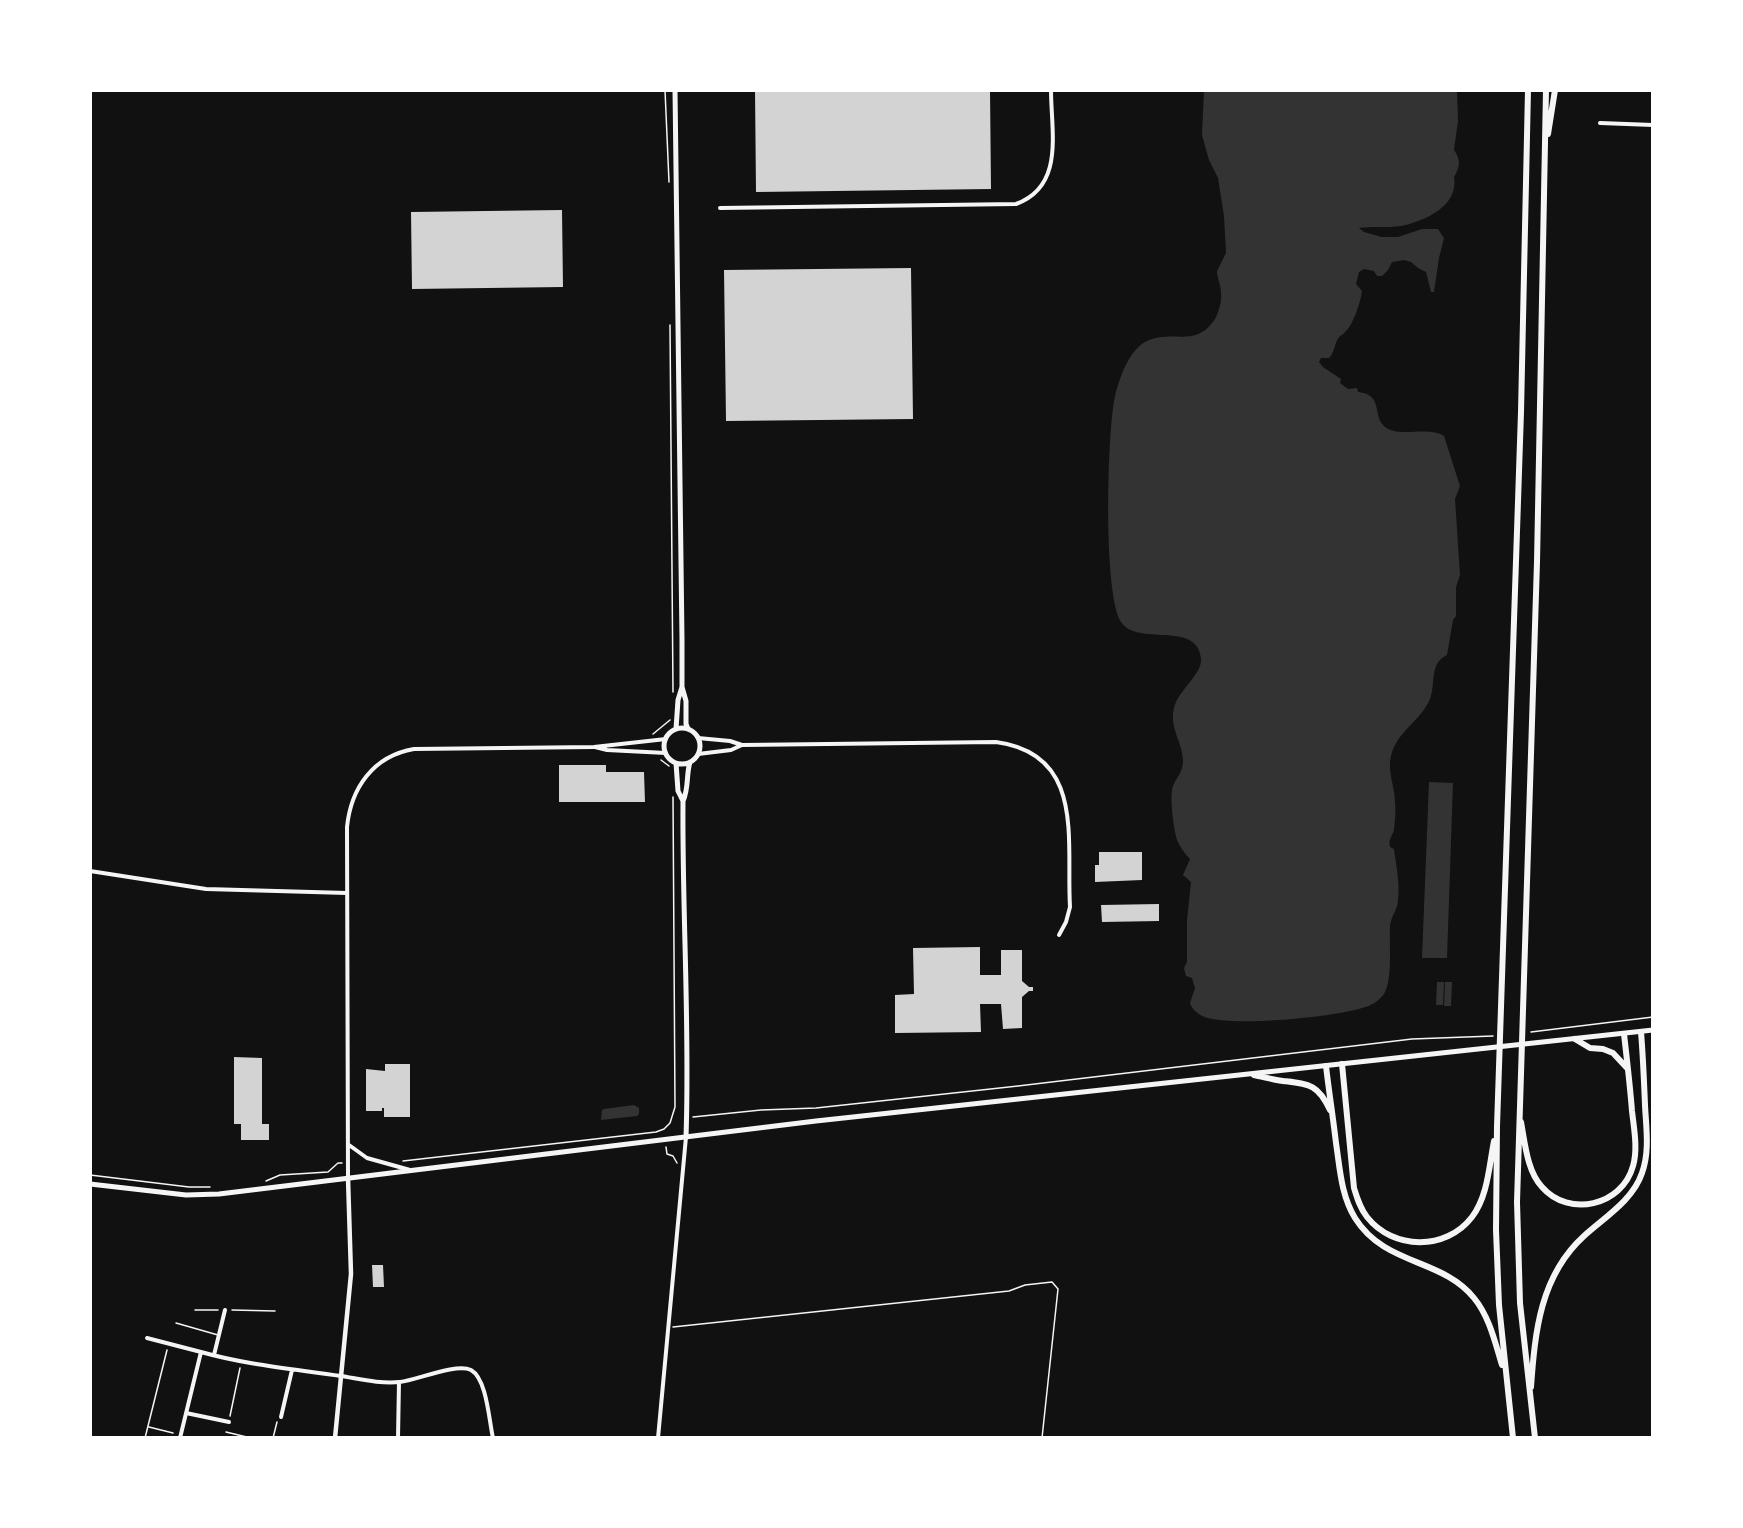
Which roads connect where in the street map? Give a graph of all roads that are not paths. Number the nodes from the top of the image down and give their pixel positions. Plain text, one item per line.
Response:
1 (675, 90) edge
2 (1051, 90) edge
3 (1528, 90) edge
4 (1546, 90) edge
5 (1556, 90) edge
6 (1600, 123) dead end
7 (1653, 124) edge
8 (1545, 146) junction
9 (720, 208) dead end
10 (682, 687) junction
11 (676, 729) junction
12 (688, 729) junction
13 (698, 738) junction
14 (666, 739) junction
15 (742, 745) junction
16 (594, 747) junction
17 (666, 753) junction
18 (698, 754) junction
19 (690, 762) junction
20 (676, 763) junction
21 (683, 801) junction
22 (90, 871) edge
23 (347, 893) junction
24 (1059, 935) dead end
25 (1653, 1030) edge
26 (1641, 1032) junction
27 (1624, 1034) junction
28 (1575, 1039) junction
29 (1342, 1064) junction
30 (1326, 1066) junction
31 (1628, 1068) junction
32 (1254, 1075) junction
33 (1519, 1113) junction
34 (1332, 1115) junction
35 (1497, 1126) junction
36 (686, 1137) junction
37 (348, 1144) junction
38 (412, 1170) junction
39 (348, 1178) junction
40 (90, 1184) edge
41 (225, 1310) road end
42 (176, 1323) dead end
43 (219, 1335) junction
44 (147, 1338) dead end
45 (201, 1352) junction
46 (214, 1355) junction
47 (292, 1370) junction
48 (341, 1376) junction
49 (1506, 1381) junction
50 (399, 1382) junction
51 (1530, 1408) junction
52 (186, 1413) junction
53 (279, 1418) road end
54 (229, 1422) road end
55 (180, 1437) edge
56 (335, 1438) edge
57 (398, 1438) edge
58 (493, 1438) edge
59 (658, 1438) edge
60 (1513, 1438) edge
61 (1535, 1438) edge

1 - 10 main road
2 - 9 street
3 - 35 highway
4 - 8 highway
5 - 8 highway
6 - 7 street
8 - 33 highway
10 - 11 main road
10 - 12 main road
11 - 12 main road
11 - 14 main road
12 - 13 main road
13 - 15 street
13 - 18 main road
14 - 16 street
14 - 17 main road
15 - 18 street
15 - 24 street
16 - 17 street
16 - 23 street
17 - 20 main road
18 - 19 main road
19 - 20 main road
19 - 21 main road
20 - 21 main road
21 - 36 main road
22 - 23 street
23 - 37 street
25 - 26 main road
26 - 27 main road
26 - 51 highway
27 - 28 main road
27 - 31 highway
28 - 29 main road
28 - 31 highway
29 - 30 main road
29 - 35 highway
30 - 32 main road
30 - 34 highway
31 - 33 highway
32 - 34 highway
32 - 36 main road
33 - 51 highway
34 - 49 highway
35 - 49 highway
36 - 38 main road
36 - 59 street
37 - 38 street
37 - 39 street
38 - 39 main road
39 - 40 main road
39 - 48 street
41 - 43 street
42 - 43 lane
43 - 46 street
44 - 45 street
45 - 46 street
45 - 52 street
46 - 47 street
47 - 48 street
47 - 53 street
48 - 50 street
48 - 56 street
49 - 60 highway
50 - 57 street
50 - 58 street
51 - 61 highway
52 - 54 street
52 - 55 street

